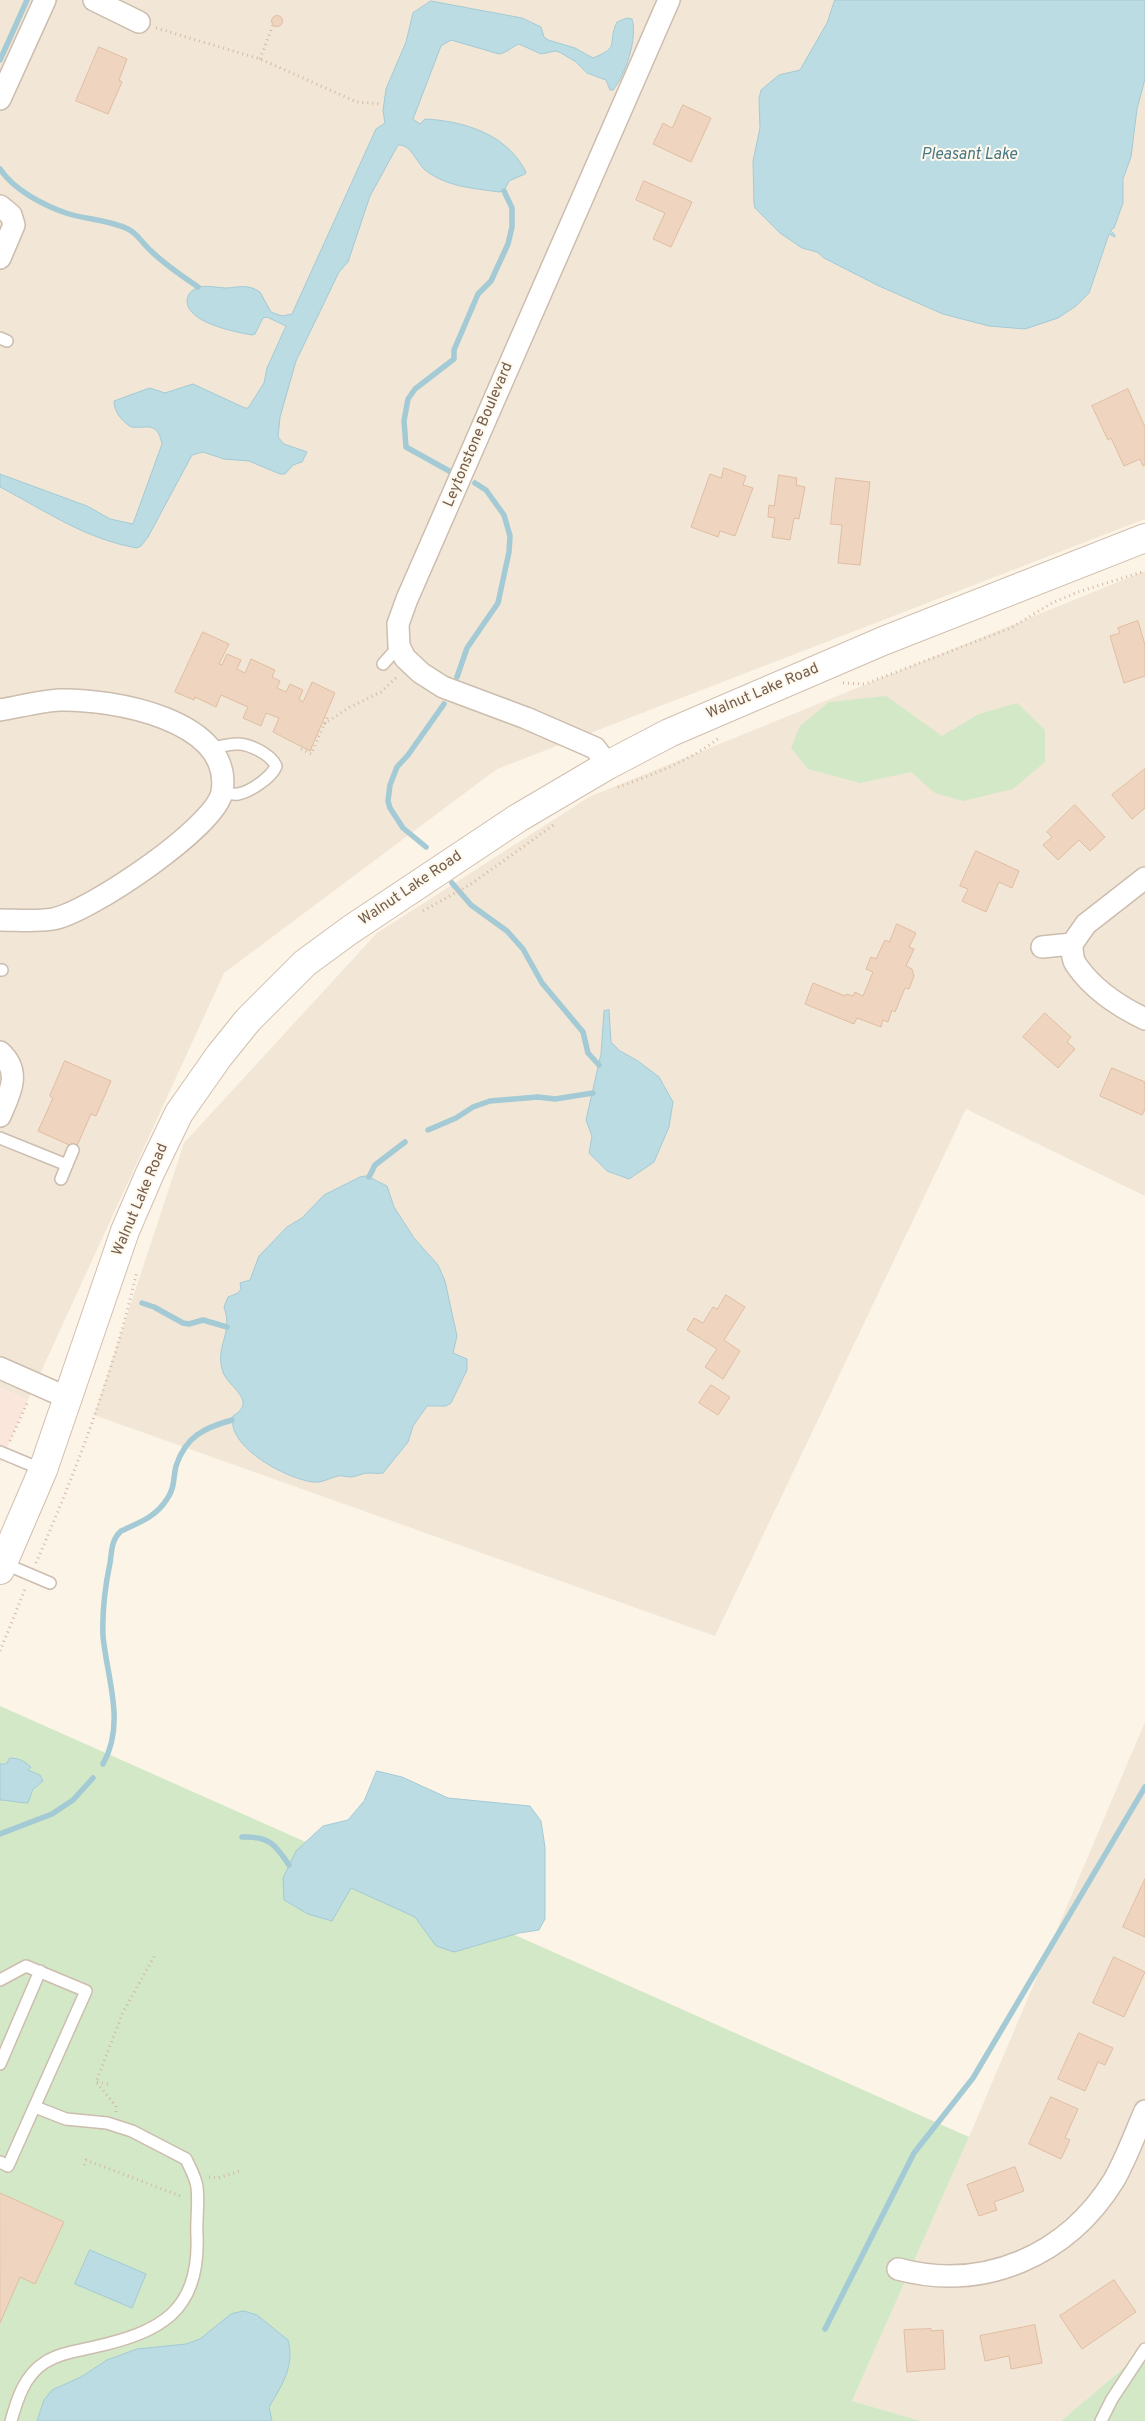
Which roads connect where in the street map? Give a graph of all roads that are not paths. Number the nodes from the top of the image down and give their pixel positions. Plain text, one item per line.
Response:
1 (45, 0) edge
2 (94, 0) edge
3 (669, 0) edge
4 (139, 22) road end
5 (0, 99) edge
6 (0, 206) edge
7 (0, 258) edge
8 (1145, 538) edge
9 (404, 654) junction
10 (383, 664) dead end
11 (0, 710) edge
12 (212, 748) junction
13 (611, 777) junction
14 (218, 800) junction
15 (1145, 878) edge
16 (0, 920) edge
17 (1072, 944) junction
18 (1042, 947) dead end
19 (1145, 1019) edge
20 (0, 1052) edge
21 (0, 1116) edge
22 (0, 1138) edge
23 (73, 1150) dead end
24 (67, 1165) junction
25 (61, 1179) dead end
26 (0, 1368) edge
27 (68, 1398) junction
28 (2, 1453) edge
29 (43, 1470) junction
30 (2, 1566) edge
31 (50, 1583) dead end
32 (40, 1972) junction
33 (0, 1980) edge
34 (0, 2064) edge
35 (35, 2107) junction
36 (1145, 2111) edge
37 (0, 2162) edge
38 (898, 2269) dead end
39 (1145, 2349) edge
40 (11, 2421) edge
41 (1101, 2421) edge

1 - 5 street
2 - 4 street
3 - 9 street, Leytonstone Boulevard
6 - 7 street
8 - 13 street, Walnut Lake Road
9 - 10 lane
9 - 13 street
11 - 12 street
12 - 14 street
12 - 14 lane
13 - 27 street, Walnut Lake Road
14 - 16 street
15 - 17 street
17 - 18 street
17 - 19 street
20 - 21 street
22 - 24 lane
23 - 24 lane
24 - 25 lane
26 - 27 street
27 - 29 street, Walnut Lake Road
28 - 29 lane
29 - 30 street, Walnut Lake Road
30 - 31 lane
32 - 33 lane
32 - 34 lane
32 - 35 lane
35 - 37 lane
35 - 40 lane
36 - 38 street
39 - 41 lane

